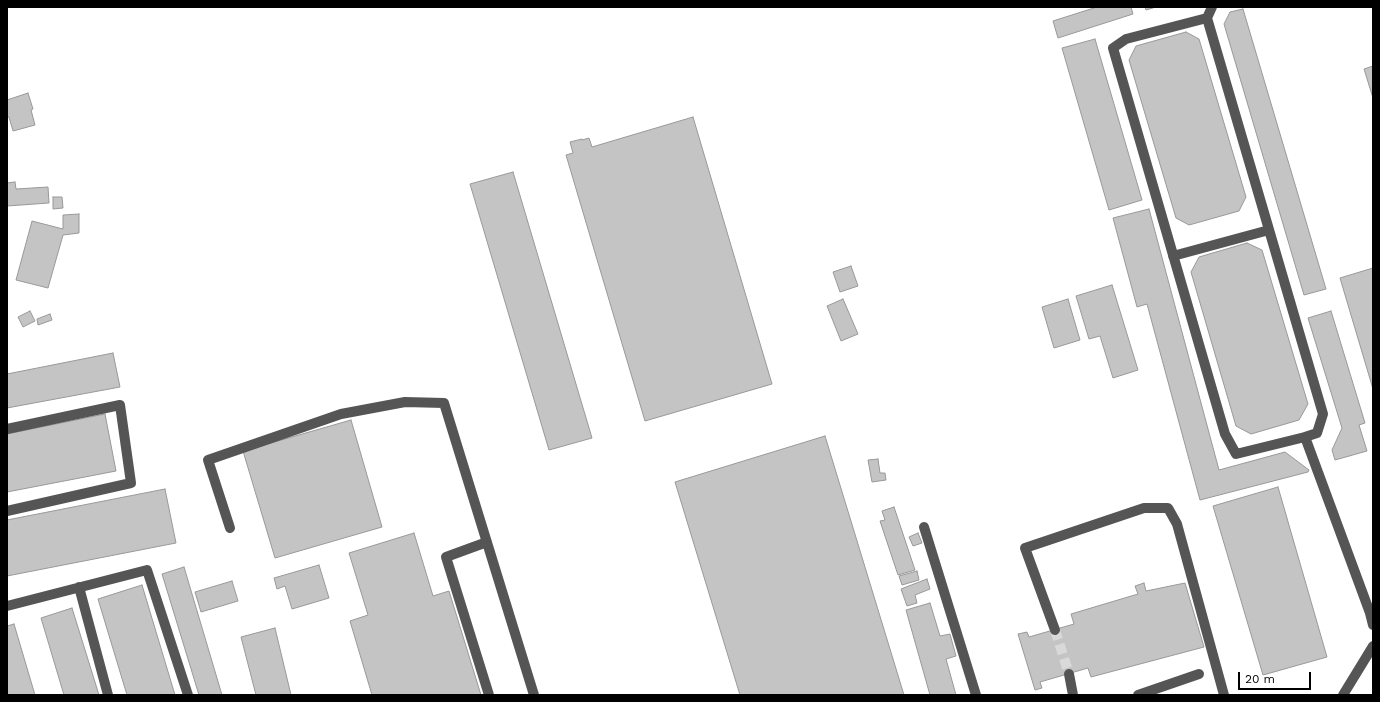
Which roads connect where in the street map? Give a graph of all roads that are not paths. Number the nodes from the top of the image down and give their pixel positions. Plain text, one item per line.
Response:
1 (1212, 7) edge
2 (1206, 18) junction
3 (1269, 230) junction
4 (1173, 256) junction
5 (7, 429) edge
6 (1305, 437) junction
7 (7, 511) edge
8 (924, 526) dead end
9 (230, 528) dead end
10 (487, 542) junction
11 (79, 587) junction
12 (7, 606) edge
13 (1373, 625) edge
14 (1055, 630) tunnel mouth
15 (1373, 646) edge
16 (1069, 674) tunnel mouth
17 (1199, 674) dead end
18 (108, 695) edge
19 (188, 695) edge
20 (489, 695) edge
21 (534, 695) edge
22 (976, 695) edge
23 (1073, 695) edge
24 (1138, 695) edge
25 (1224, 695) edge
26 (1343, 695) edge

1 - 2 lane
2 - 3 lane
2 - 4 lane
3 - 4 lane
3 - 6 lane
4 - 6 lane
5 - 7 lane
6 - 13 lane
8 - 22 lane
9 - 10 lane
10 - 20 lane
10 - 21 lane
11 - 12 lane
11 - 18 lane
11 - 19 lane
14 - 25 lane
15 - 26 lane
16 - 23 lane
17 - 24 lane

